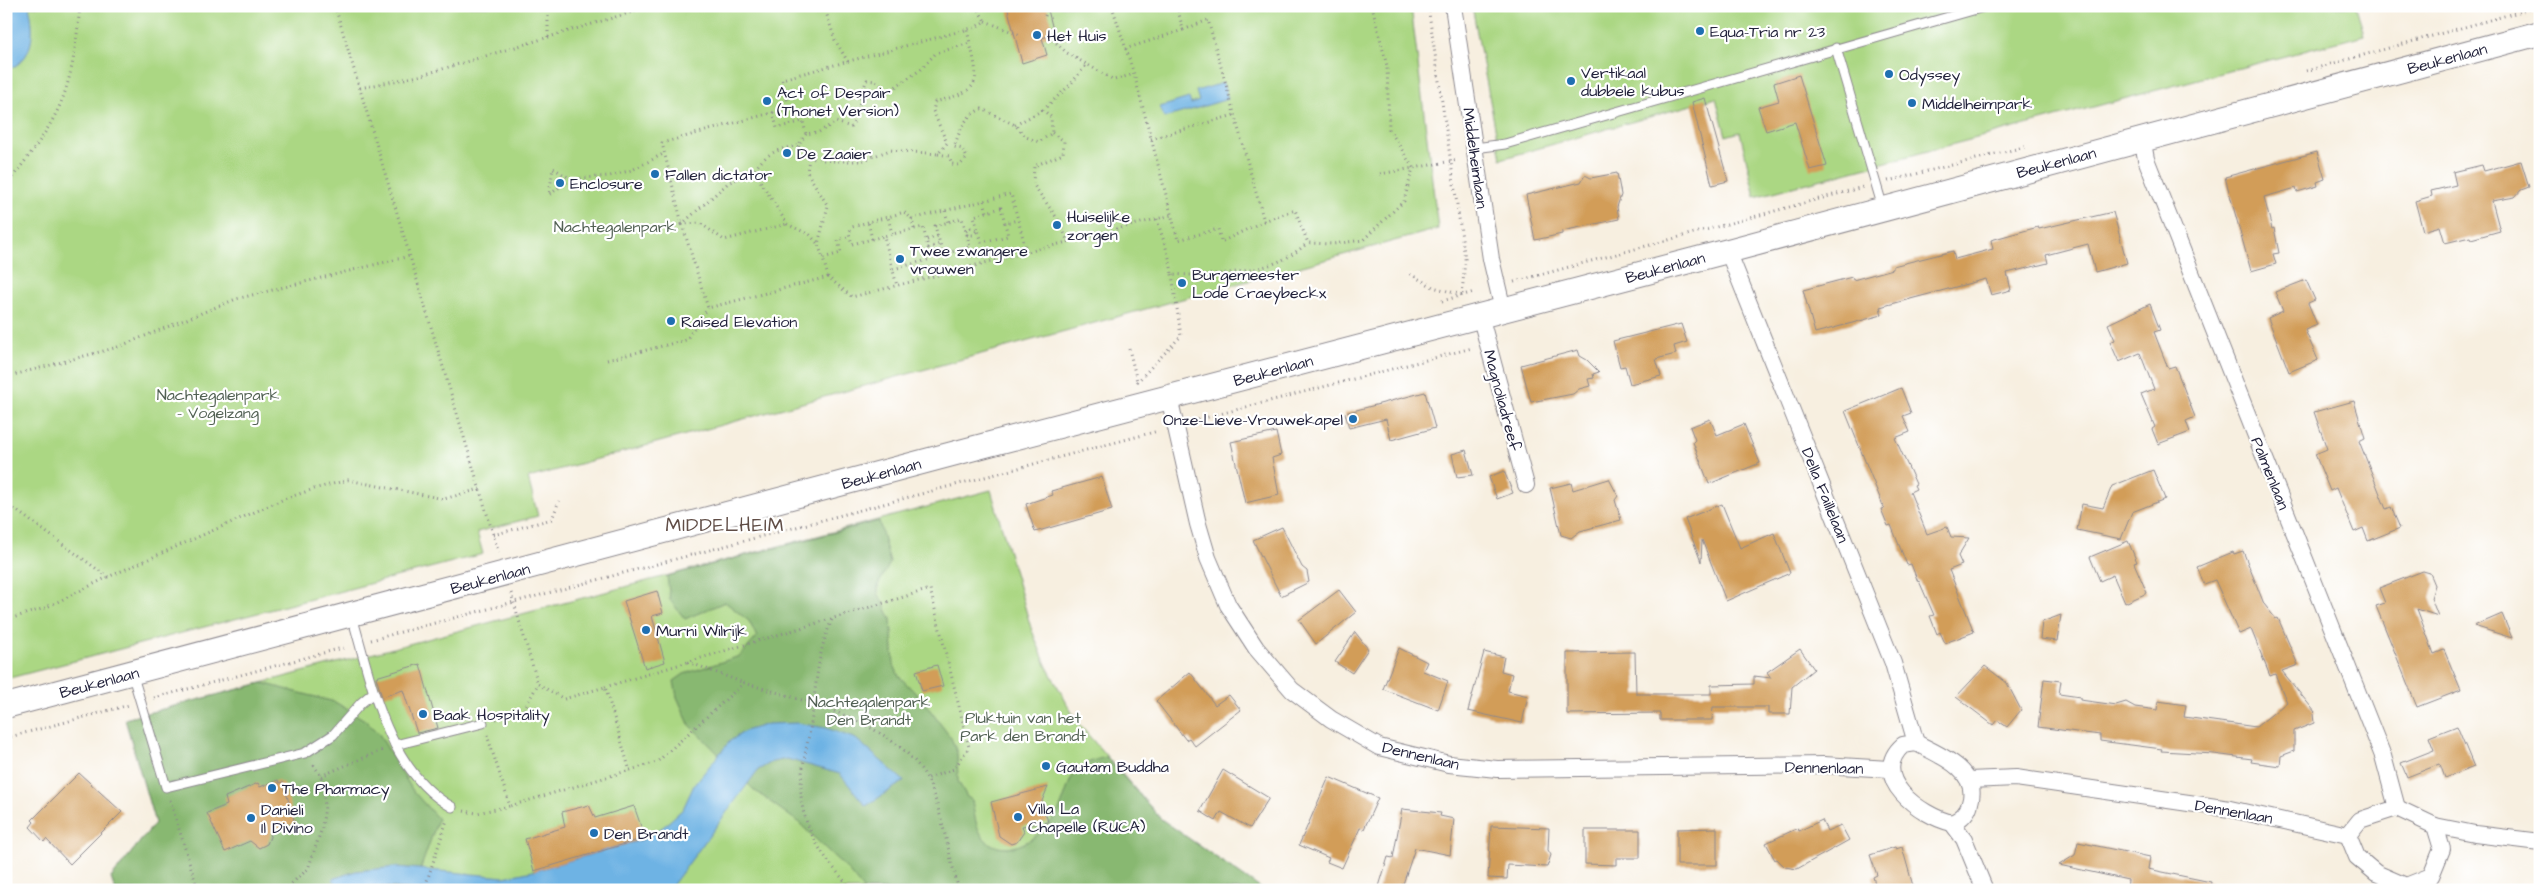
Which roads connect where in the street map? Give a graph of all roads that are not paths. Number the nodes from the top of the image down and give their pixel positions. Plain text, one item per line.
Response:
1 (1453, 6) edge
2 (1987, 6) edge
3 (2540, 33) edge
4 (1836, 48) junction
5 (2142, 138) junction
6 (1476, 152) junction
7 (1883, 208) junction
8 (1732, 261) junction
9 (1492, 313) junction
10 (1169, 397) junction
11 (1526, 485) dead end
12 (352, 616) junction
13 (132, 673) junction
14 (373, 693) junction
15 (6, 706) edge
16 (483, 723) road end
17 (1916, 743) junction
18 (394, 745) junction
19 (1890, 769) junction
20 (1970, 780) junction
21 (452, 807) road end
22 (2396, 808) junction
23 (1952, 822) junction
24 (2435, 826) junction
25 (2348, 835) junction
26 (2540, 842) edge
27 (2409, 888) edge
28 (1985, 890) edge

1 - 6 street, Middelheimlaan
2 - 4 lane
3 - 5 street, Beukenlaan
4 - 6 lane
4 - 7 lane
5 - 7 street, Beukenlaan
5 - 22 street, Palmenlaan
6 - 9 street, Middelheimlaan
7 - 8 street, Beukenlaan
8 - 9 street, Beukenlaan
8 - 17 street, Della Faillelaan
9 - 10 street, Beukenlaan
9 - 11 street, Magnoliadreef
10 - 12 street, Beukenlaan
10 - 19 street, Dennenlaan
12 - 13 street, Beukenlaan
12 - 14 lane
13 - 14 lane
13 - 15 street, Beukenlaan
14 - 18 lane
16 - 18 lane
17 - 19 street
17 - 20 street
18 - 21 lane
19 - 23 street
20 - 23 street
20 - 25 street, Dennenlaan
22 - 24 street
22 - 25 street
23 - 28 street
24 - 26 street
24 - 27 street
25 - 27 street

